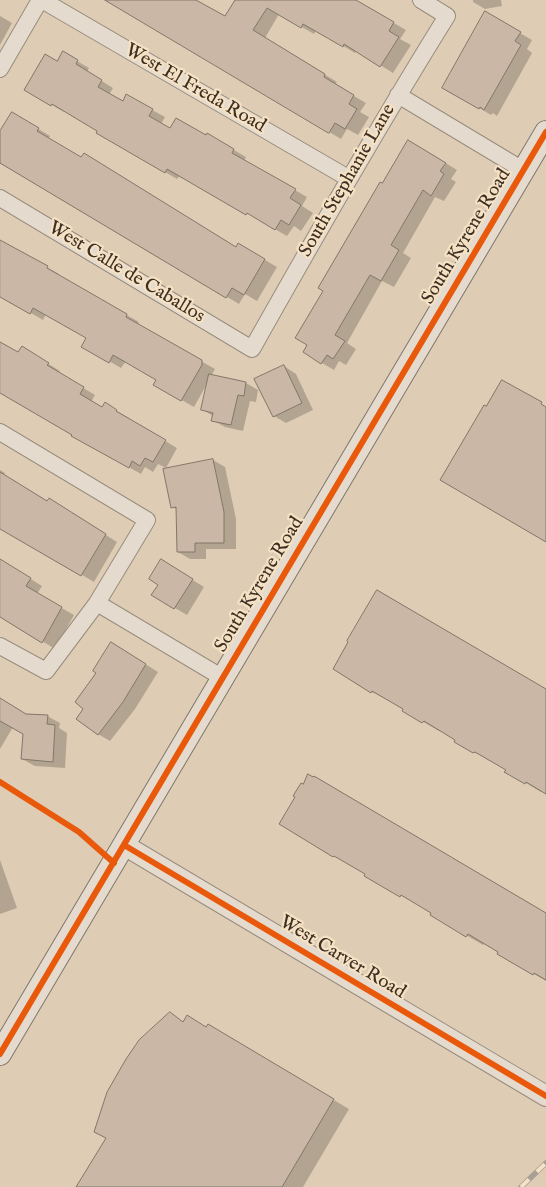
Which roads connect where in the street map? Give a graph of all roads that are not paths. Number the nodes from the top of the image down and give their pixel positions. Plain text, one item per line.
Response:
1 (41, 0) edge
2 (421, 0) edge
3 (0, 69) edge
4 (398, 95) junction
5 (546, 132) edge
6 (523, 170) junction
7 (348, 178) junction
8 (0, 198) edge
9 (252, 349) joint
10 (0, 432) edge
11 (97, 603) junction
12 (0, 646) edge
13 (223, 678) junction
14 (124, 845) junction
15 (0, 1054) edge
16 (546, 1096) edge

1 - 3 street
1 - 7 street, West El Freda Road
2 - 4 street, South Stephanie Lane
4 - 6 street
4 - 7 street, South Stephanie Lane
5 - 6 main road, South Kyrene Road
6 - 13 main road, South Kyrene Road
7 - 9 street, South Stephanie Lane
8 - 9 street, West Calle de Caballos
10 - 11 street
11 - 12 street
11 - 13 street
13 - 14 main road, South Kyrene Road
14 - 15 main road, South Kyrene Road
14 - 16 street, West Carver Road

